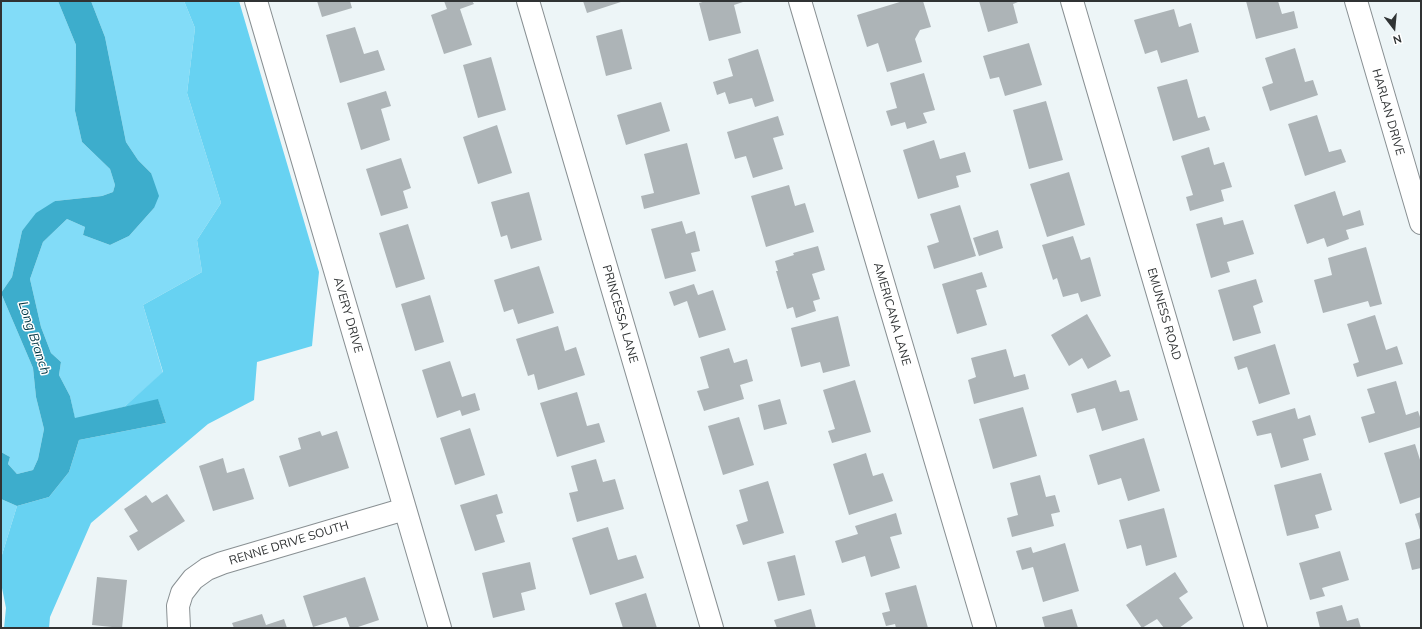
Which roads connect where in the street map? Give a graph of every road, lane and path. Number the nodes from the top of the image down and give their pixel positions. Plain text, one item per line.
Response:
1 (256, 1) edge
2 (528, 1) edge
3 (800, 1) edge
4 (1072, 1) edge
5 (1356, 1) edge
6 (1421, 223) edge
7 (405, 509) junction
8 (179, 628) edge
9 (440, 628) edge
10 (712, 628) edge
11 (985, 628) edge
12 (1256, 628) edge

1 - 7 street, AVERY DRIVE
2 - 10 street, PRINCESSA LANE
3 - 11 street, AMERICANA LANE
4 - 12 street, EMUNESS ROAD
5 - 6 street, HARLAN DRIVE
7 - 8 street, RENNE DRIVE SOUTH
7 - 9 street, AVERY DRIVE

